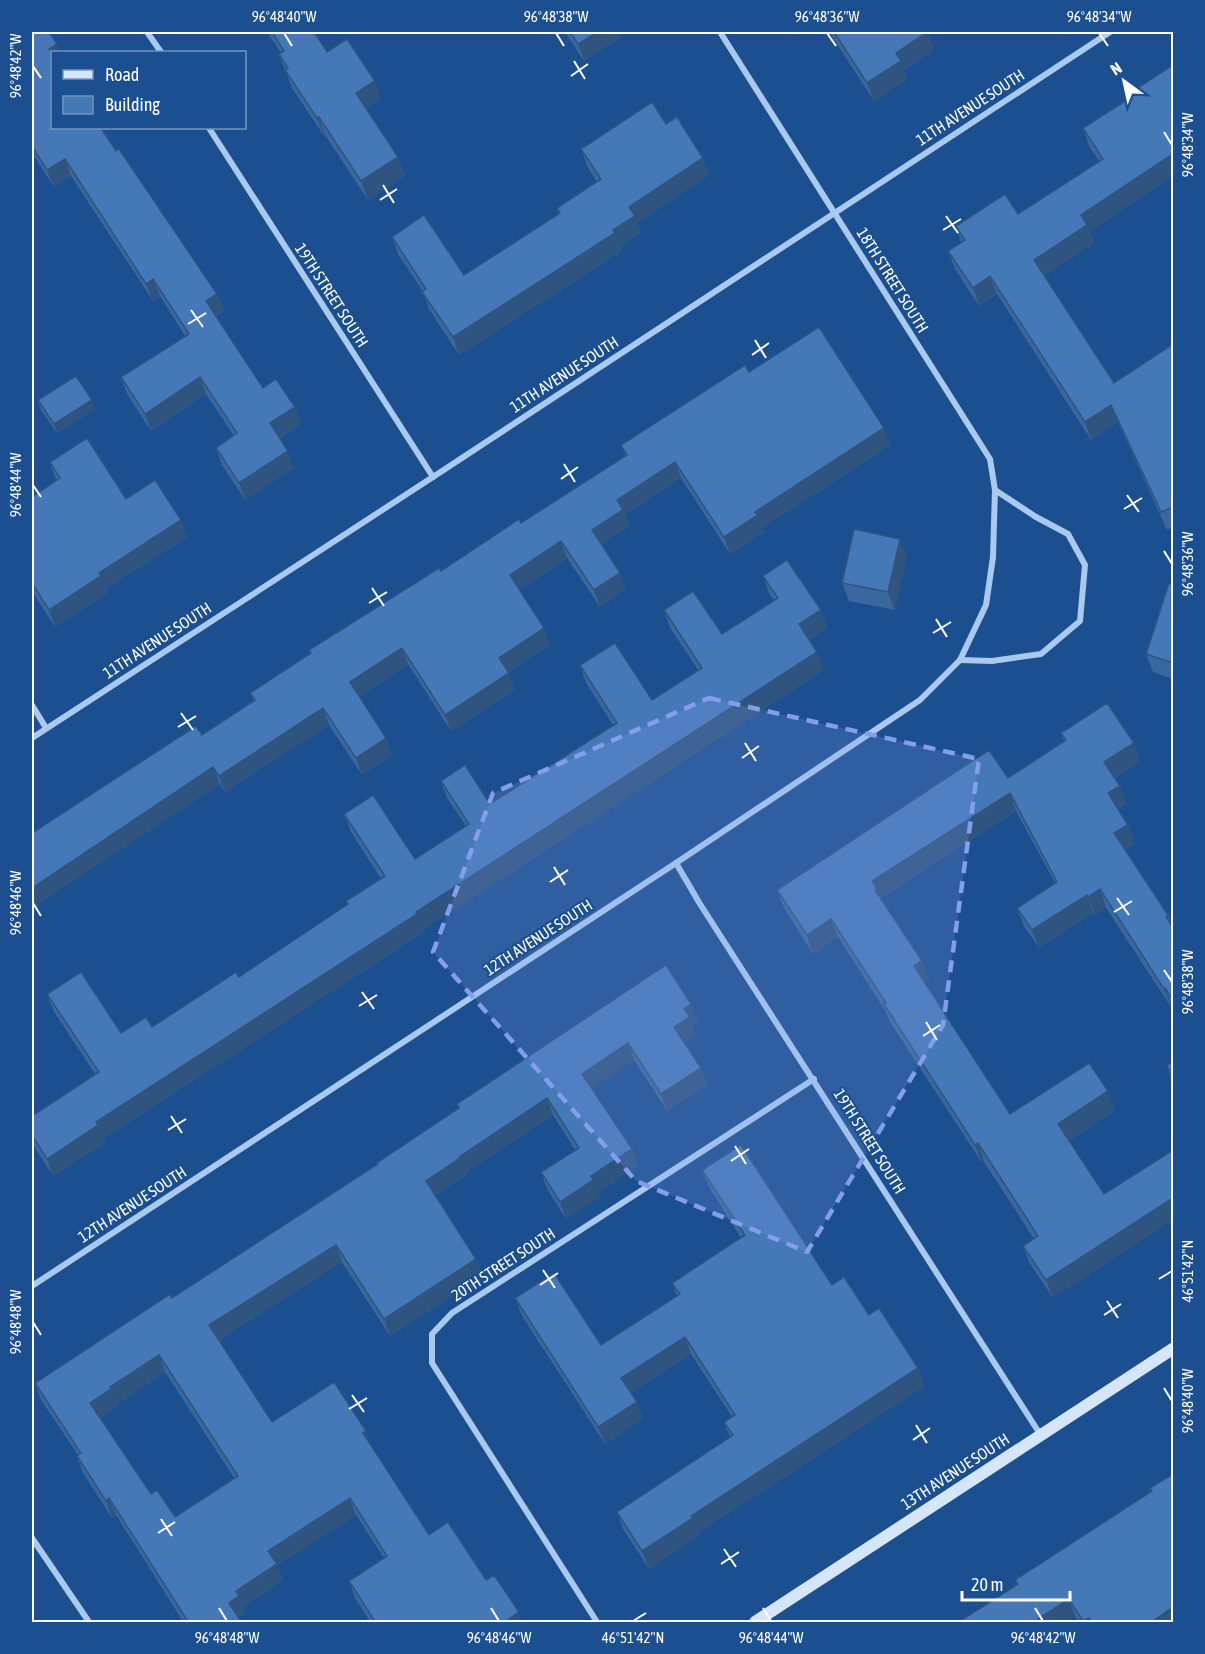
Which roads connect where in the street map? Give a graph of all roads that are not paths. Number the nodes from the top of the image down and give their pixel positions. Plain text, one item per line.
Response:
1 (147, 32) edge
2 (720, 32) edge
3 (1110, 32) edge
4 (160, 51) edge
5 (210, 129) edge
6 (834, 212) junction
7 (433, 477) junction
8 (995, 490) junction
9 (993, 557) joint
10 (960, 660) junction
11 (32, 705) edge
12 (46, 728) junction
13 (32, 738) edge
14 (676, 863) junction
15 (814, 1079) junction
16 (32, 1286) edge
17 (1173, 1348) edge
18 (1040, 1434) junction
19 (32, 1538) edge
20 (89, 1623) edge
21 (597, 1623) edge
22 (755, 1623) edge

1 - 4 street
2 - 6 street, 18TH STREET SOUTH
3 - 6 street, 11TH AVENUE SOUTH
5 - 7 street, 19TH STREET SOUTH
6 - 7 street, 11TH AVENUE SOUTH
6 - 8 street, 18TH STREET SOUTH
7 - 12 street, 11TH AVENUE SOUTH
8 - 9 street, 18TH STREET SOUTH
8 - 10 street
9 - 10 street, 12TH AVENUE SOUTH
10 - 14 street, 12TH AVENUE SOUTH
11 - 12 street
12 - 13 street, 11TH AVENUE SOUTH
14 - 15 street, 19TH STREET SOUTH
14 - 16 street, 12TH AVENUE SOUTH
15 - 18 street, 19TH STREET SOUTH
15 - 21 street, 20TH STREET SOUTH
17 - 18 main road, 13TH AVENUE SOUTH
18 - 22 main road, 13TH AVENUE SOUTH
19 - 20 street

